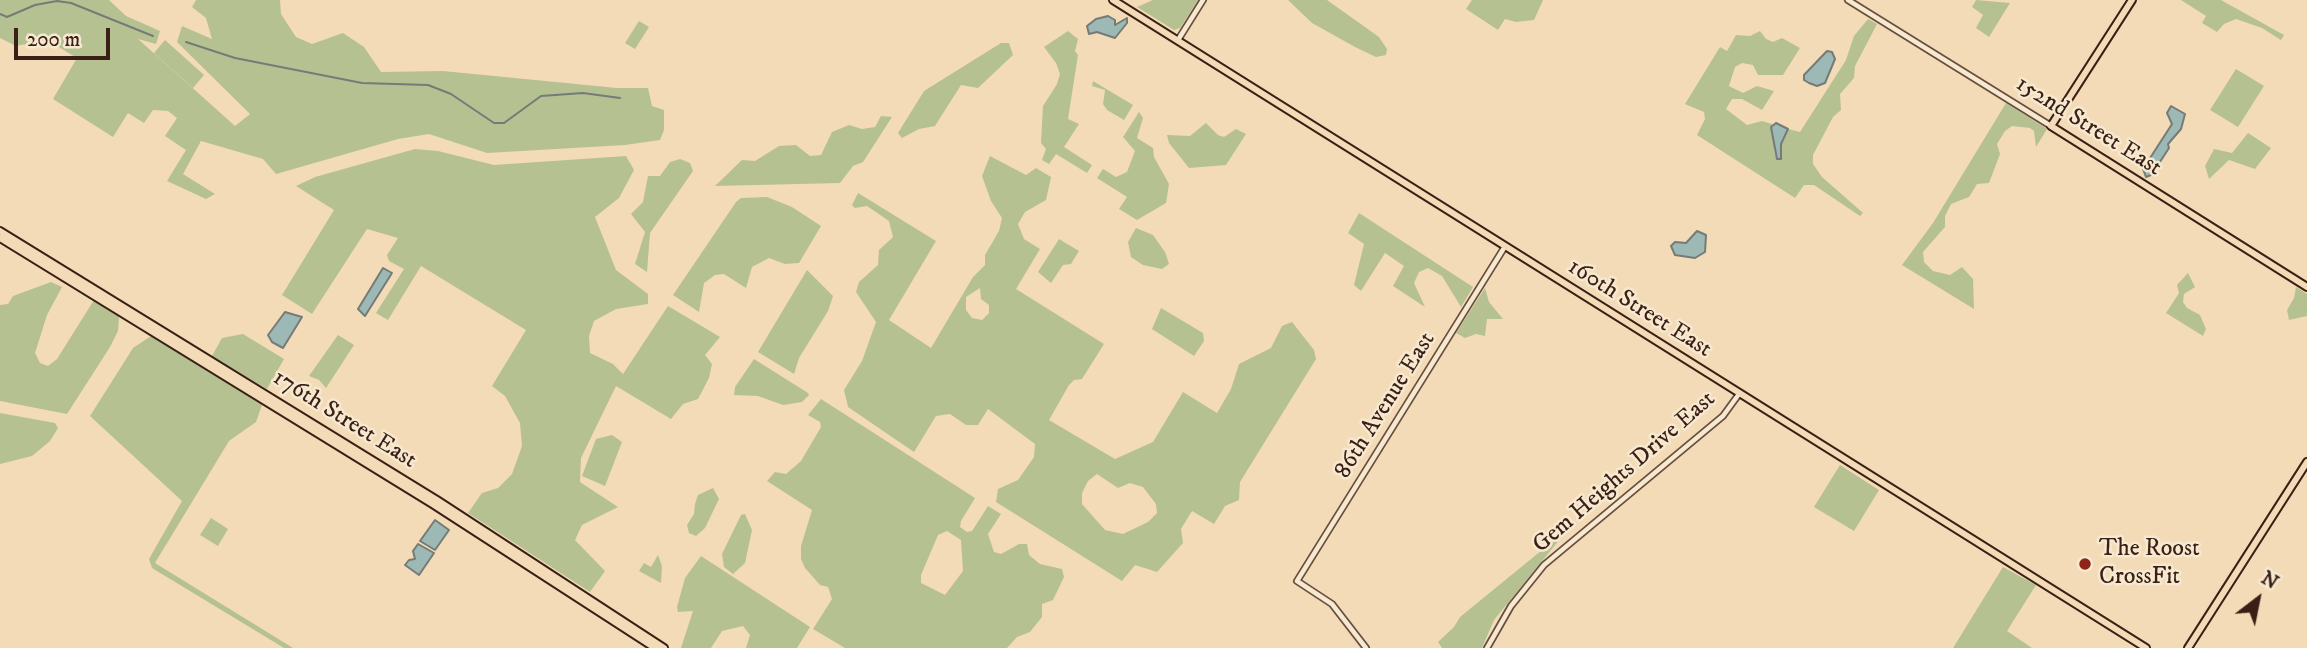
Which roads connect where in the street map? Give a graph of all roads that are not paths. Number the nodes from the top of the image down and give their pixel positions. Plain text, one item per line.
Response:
1 (1113, 0) edge
2 (1203, 0) edge
3 (1848, 0) edge
4 (2132, 0) edge
5 (1178, 40) junction
6 (2050, 127) junction
7 (0, 231) edge
8 (0, 238) edge
9 (1504, 248) junction
10 (75, 284) junction
11 (2307, 287) edge
12 (96, 290) junction
13 (246, 389) junction
14 (266, 394) junction
15 (1739, 394) junction
16 (2307, 462) edge
17 (633, 634) junction
18 (647, 638) junction
19 (655, 648) edge
20 (664, 648) edge
21 (1366, 648) edge
22 (1487, 648) edge
23 (2146, 648) edge
24 (2186, 648) edge

1 - 5 main road, 160th Street East
2 - 5 street
3 - 6 street, 152nd Street East
4 - 6 main road
5 - 9 main road, 160th Street East
6 - 11 main road, 152nd Street East
7 - 12 main road, 176th Street East
8 - 10 main road, 176th Street East
9 - 15 main road, 160th Street East
9 - 21 street, 86th Avenue East
10 - 12 main road
10 - 13 main road, 176th Street East
12 - 14 main road, 176th Street East
13 - 14 main road
13 - 17 main road, 176th Street East
14 - 18 main road, 176th Street East
15 - 22 street, Gem Heights Drive East
15 - 23 main road, 160th Street East
16 - 24 main road
17 - 18 main road
17 - 19 main road, 176th Street East
18 - 20 main road, 176th Street East

